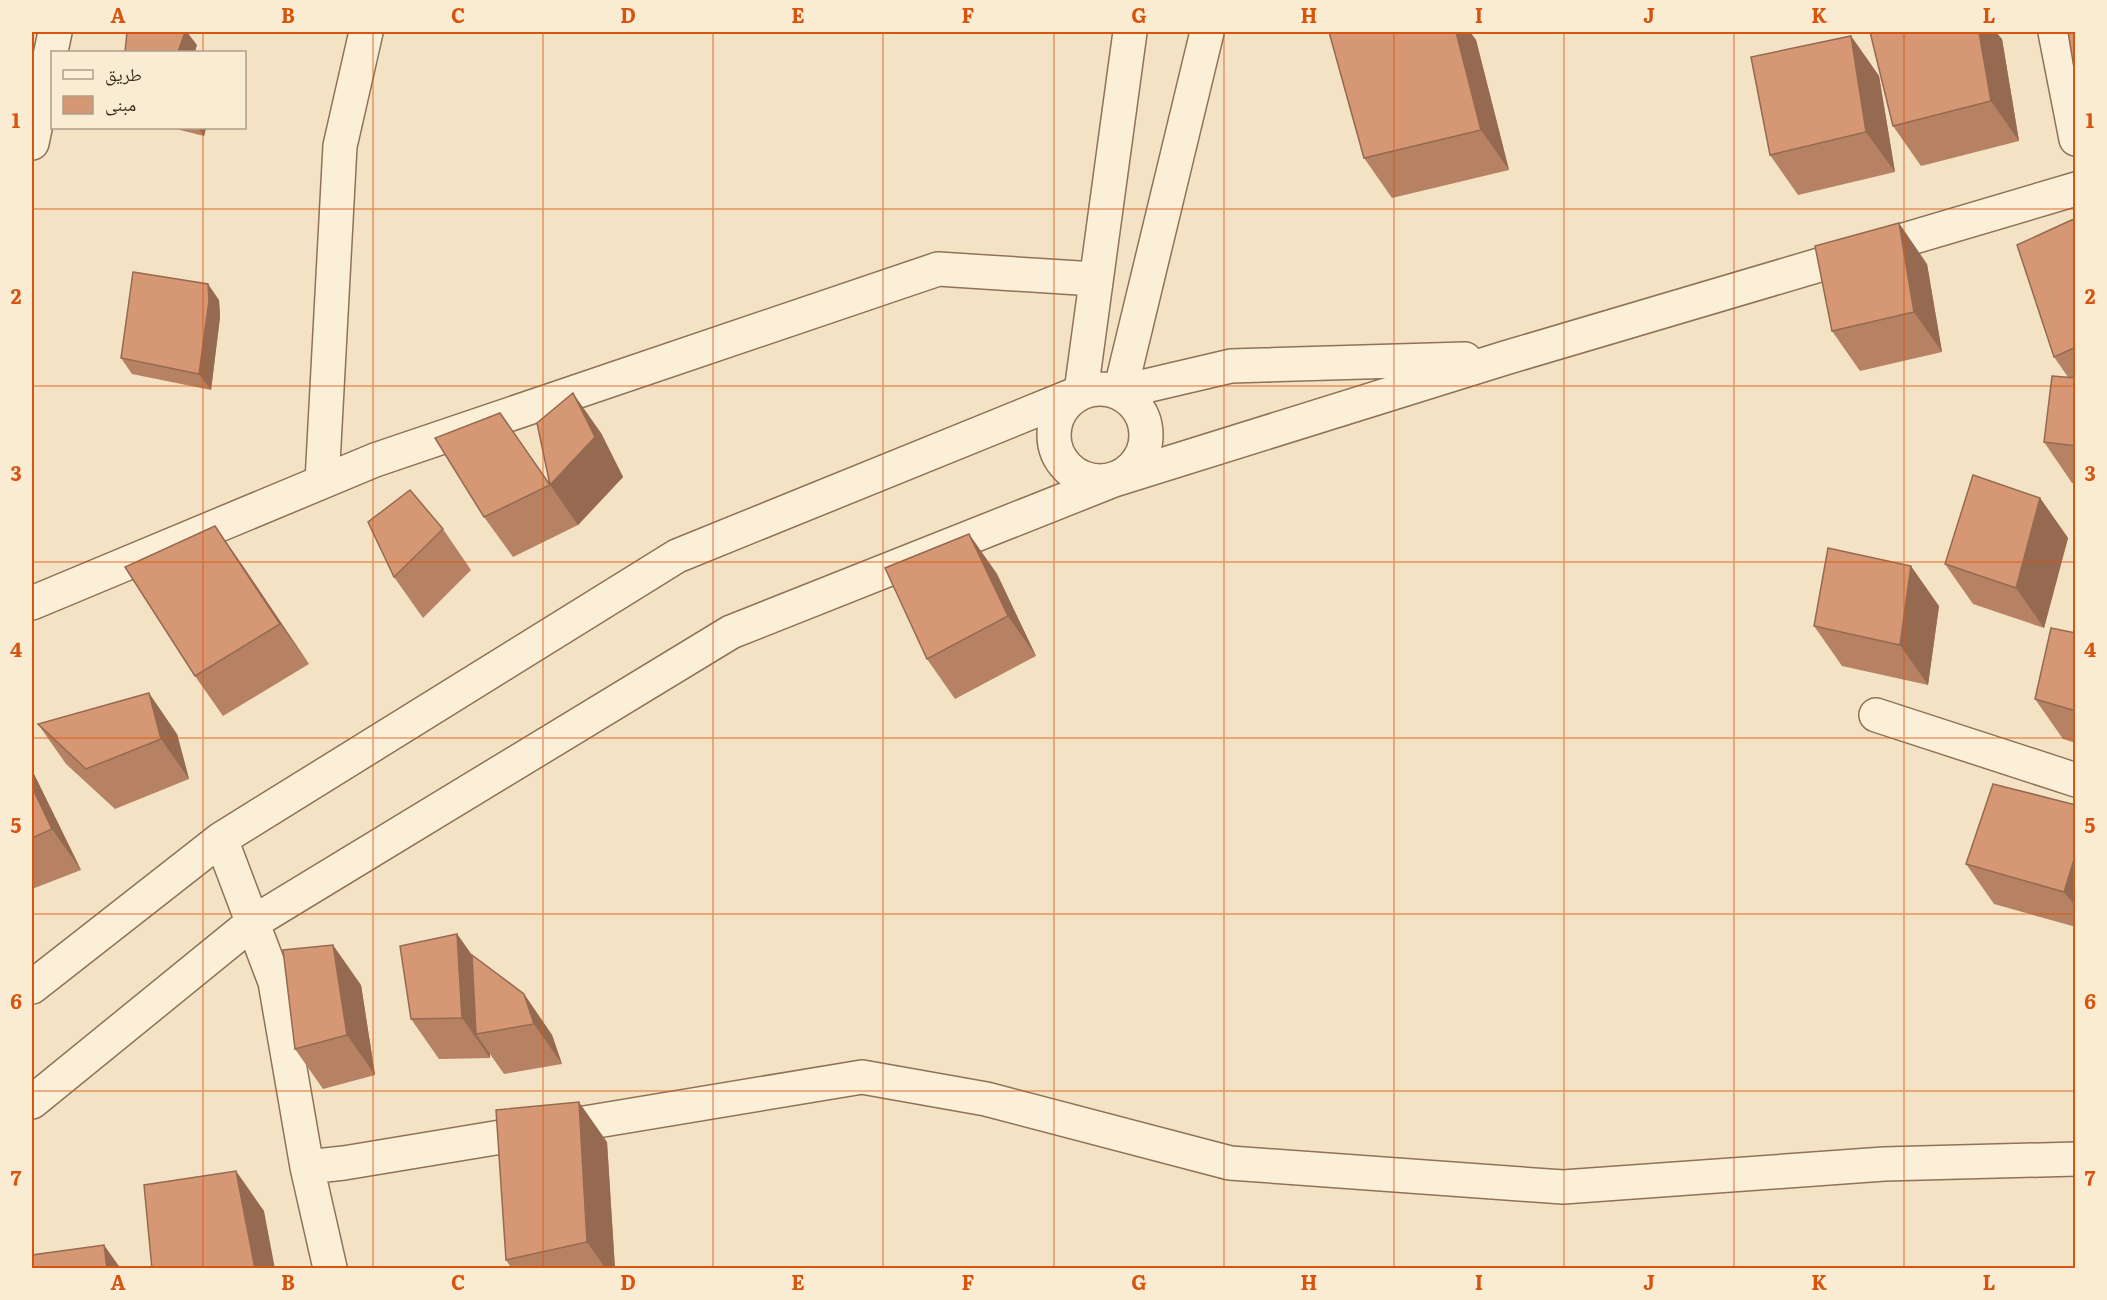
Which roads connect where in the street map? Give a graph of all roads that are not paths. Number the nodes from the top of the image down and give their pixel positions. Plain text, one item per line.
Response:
1 (55, 32) edge
2 (366, 32) edge
3 (1130, 32) edge
4 (1207, 32) edge
5 (2055, 32) edge
6 (51, 51) edge
7 (51, 51) edge
8 (2076, 139) edge
9 (32, 143) edge
10 (2076, 189) edge
11 (1095, 279) junction
12 (1505, 358) junction
13 (1081, 392) junction
14 (1120, 392) junction
15 (1114, 480) junction
16 (322, 482) junction
17 (32, 603) edge
18 (1876, 715) dead end
19 (2076, 780) edge
20 (221, 839) junction
21 (252, 924) junction
22 (32, 987) edge
23 (32, 1102) edge
24 (2076, 1159) edge
25 (307, 1167) junction
26 (330, 1269) edge

1 - 7 street
2 - 16 street
3 - 11 street
4 - 14 street
5 - 8 street
6 - 9 street
10 - 12 street
11 - 13 street
11 - 16 street
12 - 14 street
12 - 15 street
13 - 14 street
13 - 15 street
13 - 20 street
14 - 15 street
15 - 21 street
16 - 17 street
18 - 19 street
20 - 21 street
20 - 22 street
21 - 23 street
21 - 25 street
24 - 25 street
25 - 26 street

